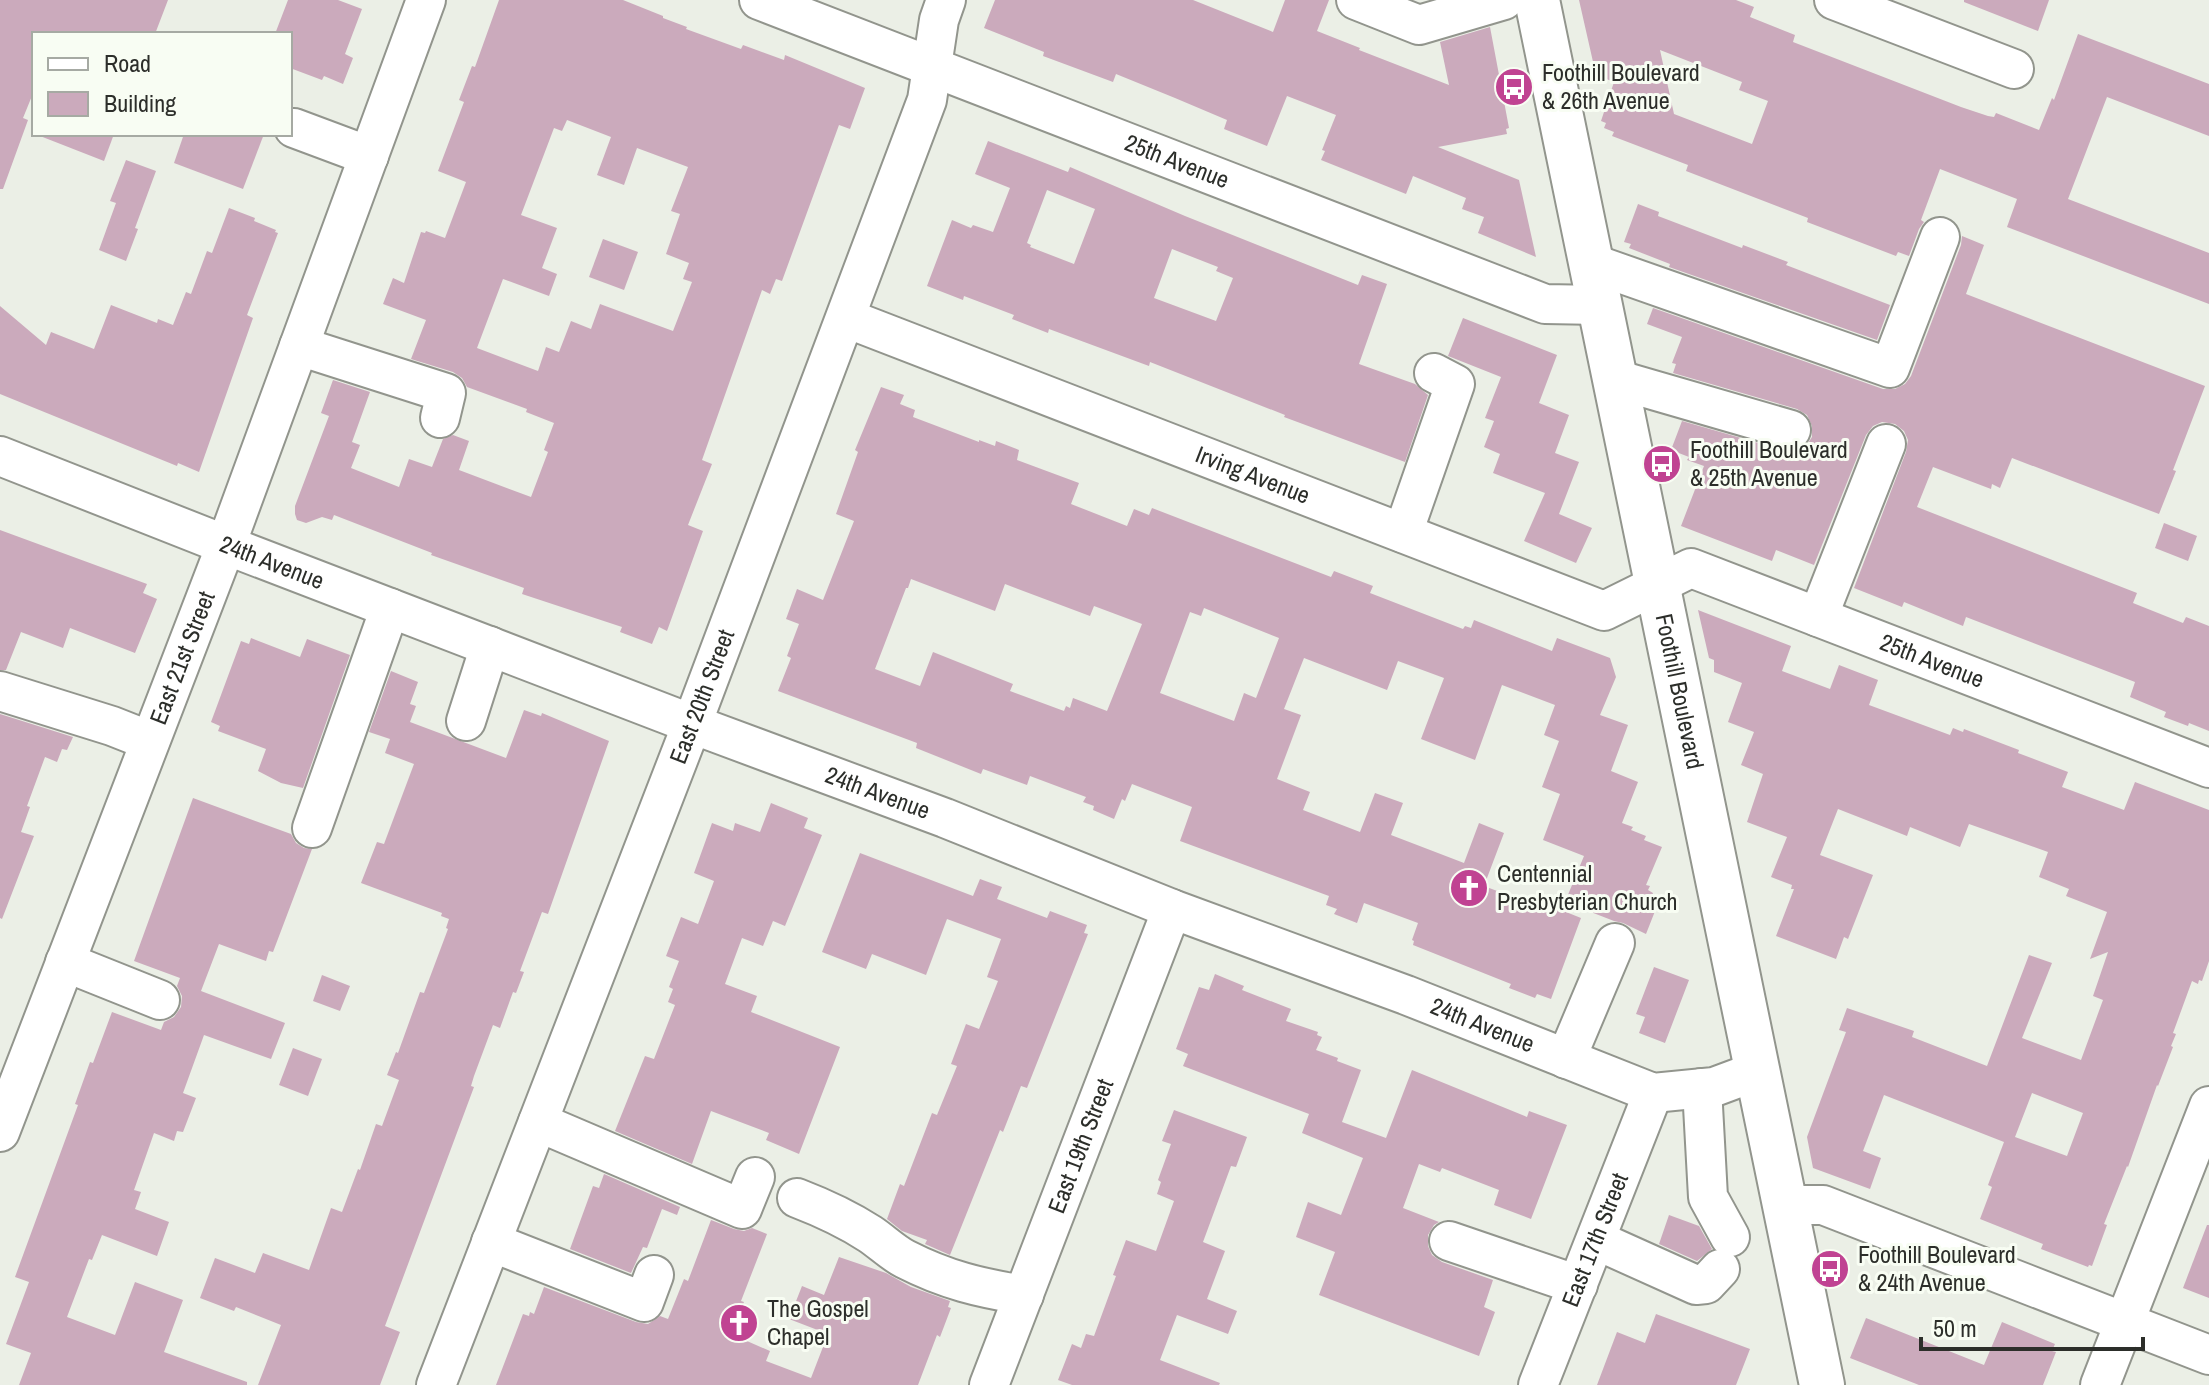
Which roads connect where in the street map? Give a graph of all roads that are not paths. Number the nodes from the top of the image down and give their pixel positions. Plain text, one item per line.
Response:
1 (426, 0) edge
2 (759, 0) edge
3 (946, 0) edge
4 (1356, 0) edge
5 (1504, 0) edge
6 (1537, 0) edge
7 (1834, 0) edge
8 (932, 67) junction
9 (2014, 69) dead end
10 (294, 128) dead end
11 (369, 156) junction
12 (1940, 237) dead end
13 (1591, 263) junction
14 (1600, 305) junction
15 (846, 318) junction
16 (299, 346) junction
17 (1434, 373) dead end
18 (1615, 379) junction
19 (440, 418) dead end
20 (1791, 430) dead end
21 (1886, 444) dead end
22 (0, 456) edge
23 (1403, 533) junction
24 (226, 545) junction
25 (1657, 585) junction
26 (390, 608) junction
27 (1818, 617) junction
28 (490, 646) junction
29 (0, 691) edge
30 (466, 721) dead end
31 (692, 724) junction
32 (150, 741) junction
33 (2209, 768) edge
34 (312, 828) dead end
35 (1172, 909) junction
36 (1615, 943) dead end
37 (65, 962) junction
38 (160, 1000) dead end
39 (1566, 1059) junction
40 (1757, 1071) junction
41 (1702, 1088) junction
42 (1653, 1093) junction
43 (2209, 1106) edge
44 (538, 1122) junction
45 (0, 1132) edge
46 (755, 1177) dead end
47 (797, 1198) dead end
48 (1786, 1205) junction
49 (1596, 1240) junction
50 (1449, 1241) dead end
51 (491, 1242) junction
52 (654, 1275) dead end
53 (1578, 1285) junction
54 (1024, 1295) junction
55 (2124, 1321) junction
56 (2209, 1355) edge
57 (436, 1385) edge
58 (989, 1385) edge
59 (1538, 1385) edge
60 (1822, 1385) edge
61 (2100, 1385) edge

1 - 11 street, East 21st Street
2 - 8 street, 25th Avenue
3 - 8 street, East 20th Street
4 - 5 street
6 - 13 main road, Foothill Boulevard
7 - 9 street
8 - 14 street, 25th Avenue
8 - 15 street, East 20th Street
10 - 11 street
11 - 16 street, East 21st Street
12 - 13 street
13 - 14 main road, Foothill Boulevard
14 - 18 main road, Foothill Boulevard
15 - 23 street, Irving Avenue
15 - 31 street, East 20th Street
16 - 19 street
16 - 24 street, East 21st Street
17 - 23 street
18 - 20 street
18 - 25 main road, Foothill Boulevard
21 - 27 street
22 - 24 street, 24th Avenue
23 - 25 street, Irving Avenue
24 - 26 street, 24th Avenue
24 - 32 street, East 21st Street
25 - 27 street, 25th Avenue
25 - 40 main road, Foothill Boulevard
26 - 28 street, 24th Avenue
26 - 34 street
27 - 33 street, 25th Avenue
28 - 30 street
28 - 31 street, 24th Avenue
29 - 32 street
31 - 35 street, 24th Avenue
31 - 44 street, East 20th Street
32 - 37 street, East 21st Street
35 - 39 street, 24th Avenue
35 - 54 street, East 19th Street
36 - 39 street
37 - 38 street
37 - 45 street, East 21st Street
39 - 42 street, 24th Avenue
40 - 41 street, 24th Avenue
40 - 48 main road, Foothill Boulevard
41 - 42 street, 24th Avenue
41 - 49 street
42 - 49 street, East 17th Street
43 - 55 street
44 - 46 street
44 - 51 street, East 20th Street
47 - 54 street
48 - 55 street
48 - 60 main road, Foothill Boulevard
49 - 53 street, East 17th Street
50 - 53 street
51 - 52 street
51 - 57 street, East 20th Street
53 - 59 street, East 17th Street
54 - 58 street, East 19th Street
55 - 56 street
55 - 61 street

